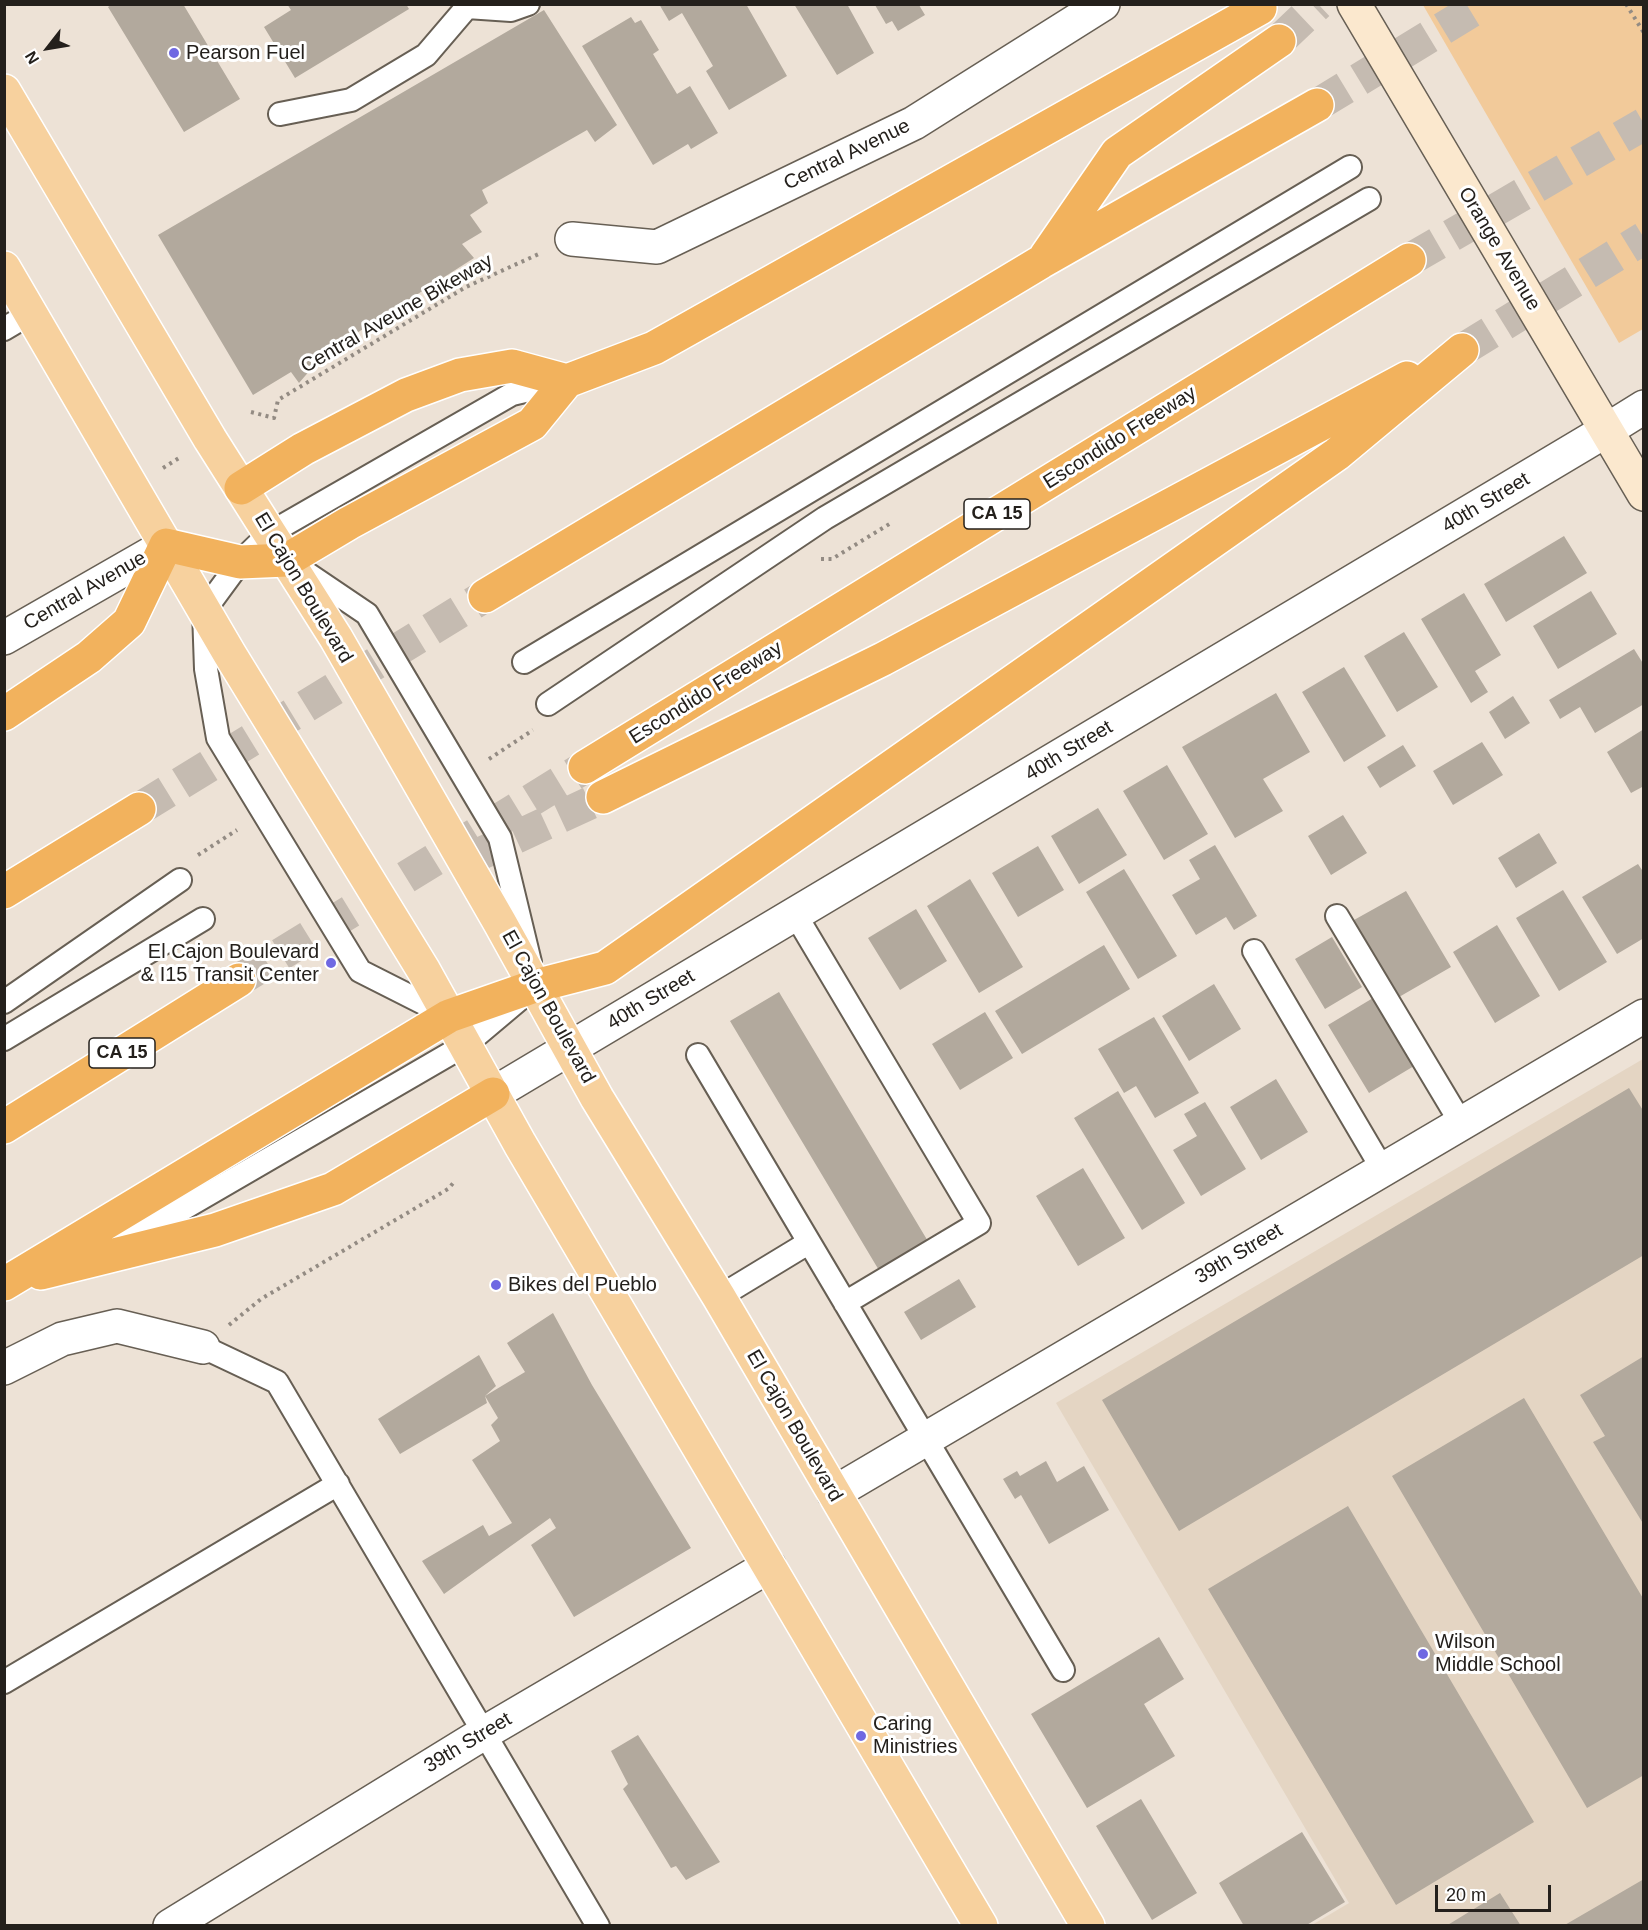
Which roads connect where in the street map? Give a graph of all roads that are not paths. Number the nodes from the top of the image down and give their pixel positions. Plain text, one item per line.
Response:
1 (528, 4) edge
2 (1102, 4) edge
3 (1354, 4) edge
4 (1260, 8) dead end
5 (1279, 41) tunnel mouth
6 (4, 91) edge
7 (1317, 105) tunnel mouth
8 (280, 114) dead end
9 (1350, 167) dead end
10 (1369, 199) dead end
11 (572, 239) road end
12 (1409, 260) tunnel mouth
13 (1041, 262) junction
14 (4, 268) edge
15 (18, 321) edge
16 (567, 381) junction
17 (1644, 406) edge
18 (1607, 430) junction
19 (241, 488) junction
20 (1644, 494) edge
21 (270, 533) junction
22 (166, 545) junction
23 (287, 560) junction
24 (240, 562) junction
25 (485, 596) tunnel mouth
26 (204, 611) junction
27 (4, 638) edge
28 (524, 662) dead end
29 (548, 704) dead end
30 (4, 714) edge
31 (585, 767) tunnel mouth
32 (603, 797) tunnel mouth
33 (139, 809) tunnel mouth
34 (180, 880) dead end
35 (4, 892) edge
36 (795, 914) junction
37 (1337, 916) dead end
38 (203, 919) dead end
39 (1254, 951) dead end
40 (239, 980) tunnel mouth
41 (535, 986) junction
42 (4, 1002) edge
43 (448, 1016) junction
44 (1644, 1016) edge
45 (4, 1039) edge
46 (465, 1045) junction
47 (571, 1047) junction
48 (698, 1055) dead end
49 (493, 1094) junction
50 (1461, 1123) junction
51 (4, 1127) edge
52 (1383, 1170) junction
53 (808, 1243) junction
54 (7, 1282) edge
55 (719, 1297) junction
56 (845, 1303) junction
57 (203, 1347) joint
58 (4, 1368) edge
59 (926, 1439) junction
60 (338, 1484) junction
61 (834, 1493) junction
62 (770, 1566) junction
63 (1063, 1670) dead end
64 (4, 1682) edge
65 (484, 1733) junction
66 (170, 1926) edge
67 (598, 1926) edge
68 (981, 1926) edge
69 (1088, 1926) edge

1 - 8 lane
2 - 11 street, Central Avenue
3 - 18 main road, Orange Avenue
4 - 16 highway
5 - 13 highway
6 - 19 main road, El Cajon Boulevard
7 - 13 highway
9 - 28 lane
10 - 29 lane
12 - 31 highway, Escondido Freeway / CA 15
13 - 25 highway
14 - 15 main road
15 - 22 main road
16 - 19 highway
16 - 21 lane
16 - 23 highway
17 - 18 street, 40th Street
18 - 20 main road, Orange Avenue
18 - 36 street, 40th Street
19 - 21 main road, El Cajon Boulevard
21 - 23 main road, El Cajon Boulevard
21 - 24 lane
22 - 24 highway
22 - 26 main road
22 - 27 street, Central Avenue
22 - 30 highway
23 - 24 highway
23 - 41 main road, El Cajon Boulevard
24 - 26 lane
26 - 43 main road
26 - 43 lane
32 - 41 highway
33 - 35 highway
34 - 42 lane
36 - 47 street, 40th Street
36 - 56 lane
37 - 50 lane
38 - 45 lane
39 - 52 lane
40 - 51 highway, CA 15
41 - 43 highway
41 - 46 lane
41 - 47 main road, El Cajon Boulevard
43 - 46 main road
43 - 54 highway
44 - 50 street, 39th Street
46 - 49 main road
46 - 54 lane
47 - 49 street, 40th Street
47 - 55 main road, El Cajon Boulevard
48 - 53 lane
49 - 54 highway
49 - 62 main road
50 - 52 street, 39th Street
52 - 59 street, 39th Street
53 - 55 lane
53 - 56 lane
55 - 61 main road, El Cajon Boulevard
56 - 59 lane
57 - 58 street
57 - 60 lane
59 - 61 street, 39th Street
59 - 63 lane
60 - 64 lane
60 - 65 lane
61 - 69 main road, El Cajon Boulevard
62 - 65 street, 39th Street
62 - 68 main road
65 - 66 street, 39th Street
65 - 67 lane

